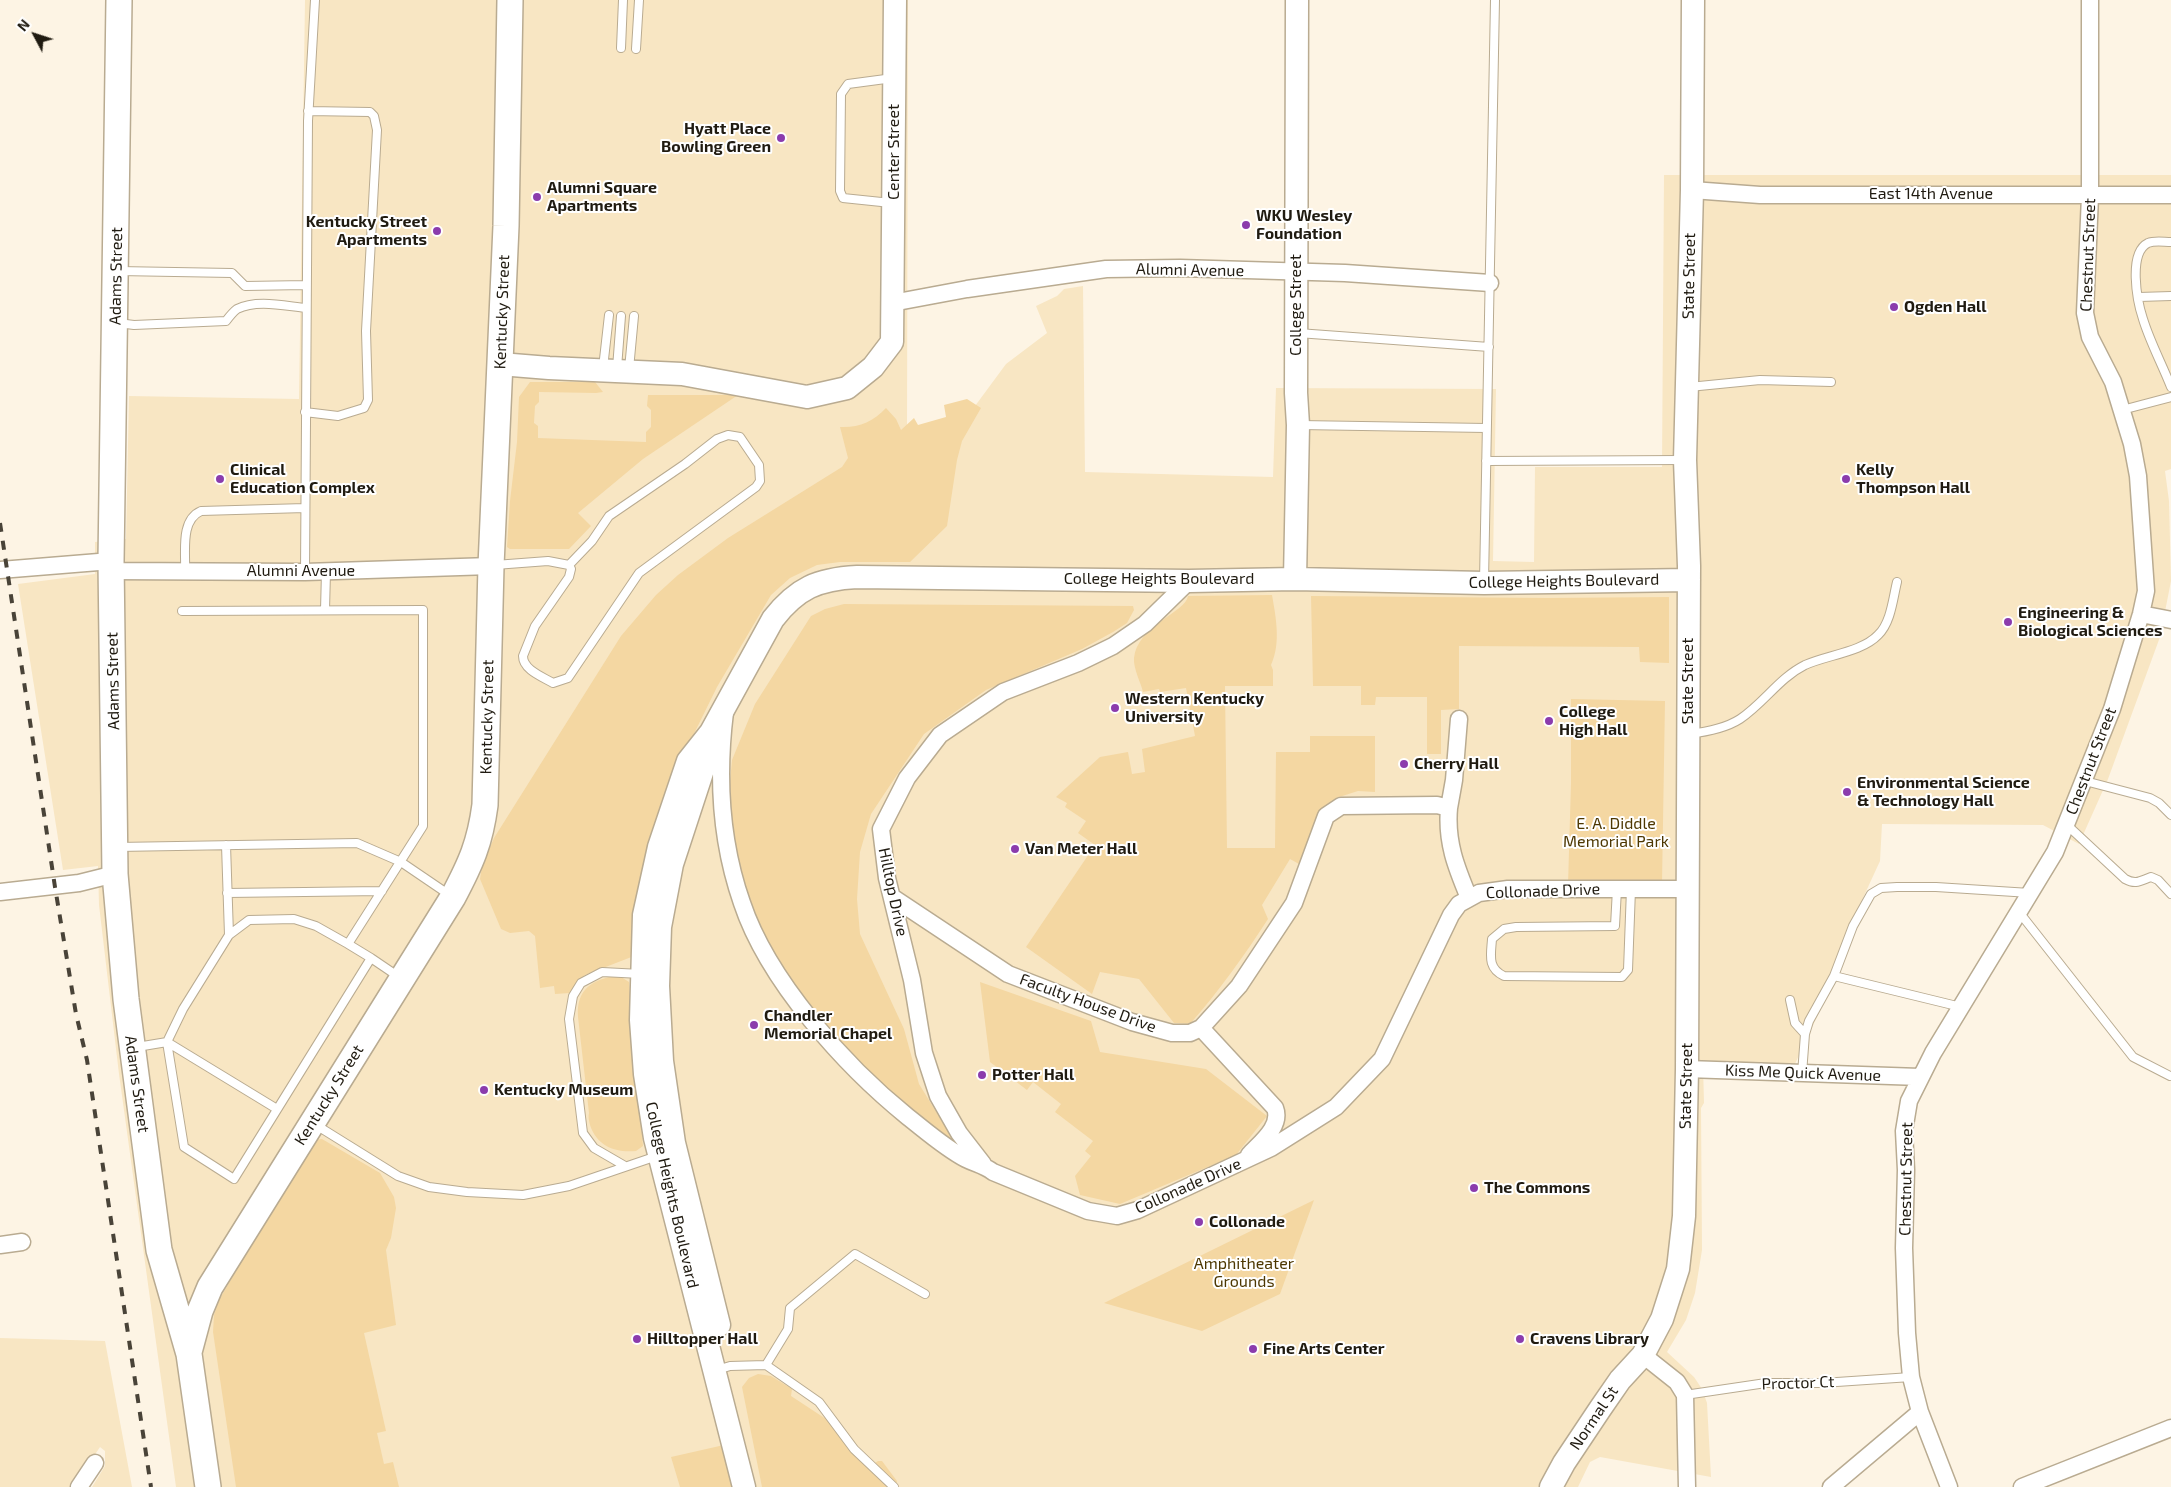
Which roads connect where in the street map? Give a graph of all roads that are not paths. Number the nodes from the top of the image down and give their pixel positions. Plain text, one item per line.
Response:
1 (119, 0) edge
2 (315, 0) edge
3 (510, 0) edge
4 (623, 0) edge
5 (639, 0) edge
6 (895, 0) edge
7 (1297, 0) edge
8 (1495, 0) edge
9 (1693, 0) edge
10 (2090, 0) edge
11 (621, 48) dead end
12 (636, 49) dead end
13 (895, 78) junction
14 (308, 111) junction
15 (1692, 190) junction
16 (2171, 195) edge
17 (2090, 196) junction
18 (894, 203) junction
19 (2171, 242) edge
20 (116, 270) junction
21 (1297, 271) junction
22 (1490, 284) junction
23 (306, 285) junction
24 (2171, 296) edge
25 (2139, 297) junction
26 (892, 303) junction
27 (306, 308) junction
28 (609, 316) dead end
29 (621, 316) dead end
30 (634, 316) dead end
31 (116, 322) junction
32 (1296, 333) junction
33 (1489, 347) junction
34 (500, 364) junction
35 (617, 370) junction
36 (2170, 381) edge
37 (1831, 382) dead end
38 (1687, 387) junction
39 (2171, 397) edge
40 (2122, 410) junction
41 (305, 412) junction
42 (1298, 425) junction
43 (1486, 428) junction
44 (1685, 460) junction
45 (1486, 461) junction
46 (305, 508) junction
47 (569, 565) junction
48 (111, 566) junction
49 (490, 566) junction
50 (0, 570) edge
51 (185, 570) junction
52 (305, 572) junction
53 (326, 572) junction
54 (1295, 579) junction
55 (1689, 580) junction
56 (1189, 581) junction
57 (1897, 582) dead end
58 (1484, 583) junction
59 (325, 610) junction
60 (182, 611) dead end
61 (2141, 614) junction
62 (2171, 620) edge
63 (727, 703) junction
64 (1459, 720) dead end
65 (1688, 734) junction
66 (2084, 781) junction
67 (1448, 808) junction
68 (2171, 815) edge
69 (2066, 825) junction
70 (226, 845) junction
71 (114, 847) junction
72 (401, 862) junction
73 (115, 874) junction
74 (1686, 888) junction
75 (1624, 889) junction
76 (382, 891) junction
77 (0, 892) edge
78 (2030, 892) junction
79 (227, 893) junction
80 (2171, 894) edge
81 (453, 897) junction
82 (892, 897) junction
83 (1469, 898) junction
84 (2019, 912) junction
85 (1615, 926) junction
86 (1630, 926) junction
87 (229, 934) junction
88 (348, 944) junction
89 (371, 958) junction
90 (650, 974) junction
91 (1834, 976) junction
92 (401, 978) junction
93 (1790, 1000) dead end
94 (1961, 1007) junction
95 (1201, 1028) junction
96 (1805, 1034) junction
97 (167, 1042) junction
98 (131, 1047) junction
99 (1687, 1069) junction
100 (1802, 1074) junction
101 (2170, 1076) dead end
102 (1920, 1077) junction
103 (277, 1109) junction
104 (311, 1122) junction
105 (667, 1154) junction
106 (1246, 1160) junction
107 (983, 1164) junction
108 (625, 1166) junction
109 (22, 1242) dead end
110 (0, 1245) edge
111 (925, 1294) dead end
112 (188, 1354) junction
113 (1644, 1355) junction
114 (766, 1365) junction
115 (722, 1368) junction
116 (1911, 1376) junction
117 (1685, 1395) junction
118 (1920, 1412) junction
119 (2171, 1428) edge
120 (95, 1463) dead end
121 (1944, 1485) edge
122 (79, 1487) edge
123 (208, 1487) edge
124 (744, 1487) edge
125 (758, 1487) edge
126 (894, 1487) edge
127 (1551, 1487) edge
128 (1686, 1487) edge
129 (1831, 1487) edge
130 (2022, 1487) edge

1 - 20 main road, Adams Street
2 - 14 lane
3 - 34 main road, Kentucky Street
4 - 11 lane
5 - 12 lane
6 - 13 street, Center Street
7 - 21 street, College Street
8 - 22 lane
9 - 15 street, State Street
10 - 17 street, Chestnut Street
13 - 18 street, Center Street
13 - 18 lane
14 - 23 lane
14 - 41 lane
15 - 17 street, East 14th Avenue
15 - 38 street, State Street
16 - 17 street, East 14th Avenue
17 - 40 street, Chestnut Street
18 - 26 street, Center Street
19 - 25 lane
20 - 23 lane
20 - 31 main road, Adams Street
21 - 22 street, Alumni Avenue
21 - 26 street, Alumni Avenue
21 - 32 street, College Street
22 - 33 lane
23 - 27 lane
24 - 25 lane
25 - 36 lane
26 - 35 street, Center Street
27 - 31 lane
27 - 41 lane
28 - 35 lane
29 - 35 lane
30 - 35 lane
31 - 48 main road, Adams Street
32 - 33 lane
32 - 42 street, College Street
33 - 43 lane
34 - 35 street, Center Street
34 - 49 main road, Kentucky Street
37 - 38 lane
38 - 44 street, State Street
39 - 40 lane
40 - 61 street, Chestnut Street
41 - 46 lane
42 - 43 lane
42 - 54 street, College Street
43 - 45 lane
44 - 45 lane
44 - 55 street, State Street
45 - 58 lane
46 - 51 lane
46 - 52 lane
47 - 47 lane
47 - 49 lane
48 - 50 street, Alumni Avenue
48 - 51 street, Alumni Avenue
48 - 71 main road, Adams Street
49 - 53 street, Alumni Avenue
49 - 81 main road, Kentucky Street
51 - 52 street, Alumni Avenue
52 - 53 street, Alumni Avenue
53 - 59 lane
54 - 56 street, College Heights Boulevard
54 - 58 street, College Heights Boulevard
55 - 58 street, College Heights Boulevard
55 - 65 street, State Street
56 - 63 street, College Heights Boulevard
56 - 82 street, Hilltop Drive
57 - 65 lane
59 - 60 lane
59 - 72 lane
61 - 62 street
61 - 66 street, Chestnut Street
63 - 90 street, College Heights Boulevard
63 - 107 street, Collonade Drive
64 - 67 street
65 - 74 street, State Street
66 - 68 lane
66 - 69 street, Chestnut Street
67 - 83 street
67 - 95 street
69 - 78 street, Chestnut Street
69 - 80 lane
70 - 71 lane
70 - 72 lane
70 - 79 lane
71 - 73 main road, Adams Street
72 - 76 lane
72 - 81 lane
73 - 77 street
73 - 98 main road, Adams Street
74 - 75 street, Collonade Drive
74 - 99 street, State Street
75 - 83 street, Collonade Drive
75 - 85 lane
75 - 86 lane
76 - 79 lane
76 - 88 lane
78 - 84 street, Chestnut Street
78 - 91 lane
79 - 87 lane
81 - 92 main road, Kentucky Street
82 - 95 street, Faculty House Drive
82 - 107 street, Hilltop Drive
83 - 106 street, Collonade Drive
84 - 94 street, Chestnut Street
84 - 101 lane
85 - 86 lane
85 - 86 lane
87 - 88 lane
87 - 97 lane
88 - 89 lane
89 - 92 lane
89 - 103 lane
90 - 105 street, College Heights Boulevard
90 - 108 lane
91 - 94 lane
91 - 96 lane
92 - 104 main road, Kentucky Street
93 - 96 lane
94 - 102 street, Chestnut Street
95 - 106 street
96 - 100 lane
97 - 98 lane
97 - 103 lane
97 - 103 lane
98 - 112 main road, Adams Street
99 - 100 street, Kiss Me Quick Avenue
99 - 113 street, State Street
100 - 102 street, Kiss Me Quick Avenue
102 - 116 street, Chestnut Street
104 - 108 lane
104 - 112 main road, Kentucky Street
105 - 108 lane
105 - 115 street, College Heights Boulevard
106 - 107 street, Collonade Drive
109 - 110 street
111 - 114 lane
112 - 123 main road, Adams Street
113 - 117 street
113 - 127 street, Normal St
114 - 115 lane
114 - 126 lane
115 - 124 street, College Heights Boulevard
115 - 125 street, College Heights Boulevard
116 - 117 lane, Proctor Ct
116 - 118 street, Chestnut Street
117 - 128 street
118 - 121 street, Chestnut Street
118 - 129 street
119 - 130 street
120 - 122 street

